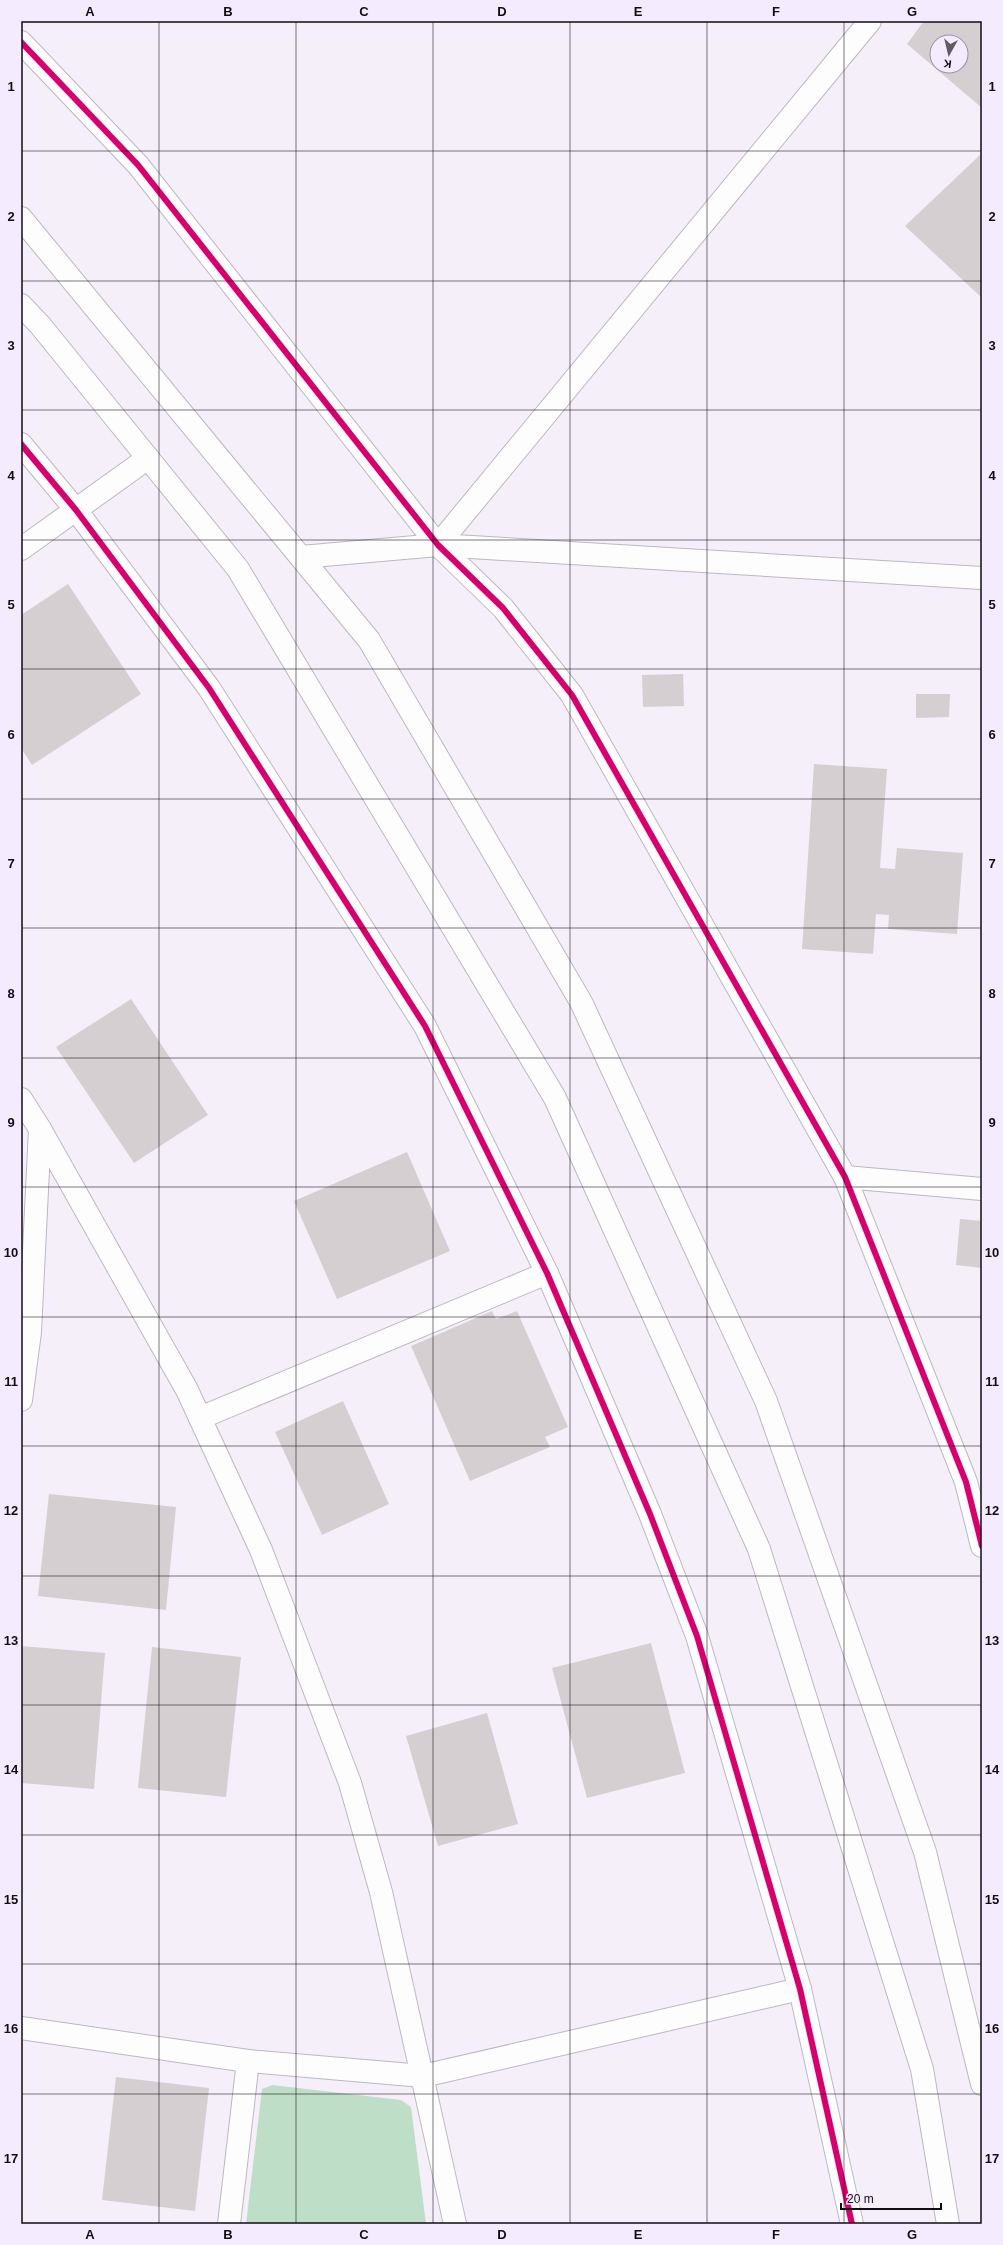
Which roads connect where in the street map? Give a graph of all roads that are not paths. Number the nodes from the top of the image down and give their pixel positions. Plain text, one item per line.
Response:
1 (870, 21) edge
2 (21, 42) edge
3 (21, 218) edge
4 (21, 305) edge
5 (21, 444) edge
6 (148, 458) junction
7 (76, 510) junction
8 (438, 545) junction
9 (21, 549) edge
10 (300, 557) junction
11 (982, 578) edge
12 (21, 1099) edge
13 (40, 1129) junction
14 (30, 1172) edge
15 (846, 1177) junction
16 (982, 1189) edge
17 (547, 1273) junction
18 (26, 1331) edge
19 (21, 1400) edge
20 (200, 1418) junction
21 (974, 1482) edge
22 (982, 1546) edge
23 (800, 1989) junction
24 (21, 2028) edge
25 (248, 2061) junction
26 (423, 2076) junction
27 (982, 2084) edge
28 (228, 2224) edge
29 (455, 2224) edge
30 (852, 2224) edge
31 (948, 2224) edge

1 - 8 main road
2 - 8 main road
3 - 10 main road
4 - 6 main road
5 - 7 main road
6 - 7 main road
6 - 31 main road
7 - 9 main road
7 - 17 main road
8 - 10 main road
8 - 11 main road
8 - 15 main road
10 - 27 main road
12 - 13 main road
13 - 14 main road
13 - 20 main road
14 - 18 main road
15 - 16 main road
15 - 21 main road
17 - 20 main road
17 - 23 main road
18 - 19 main road
20 - 26 main road
21 - 22 main road
23 - 26 main road
23 - 30 main road
24 - 25 main road
25 - 26 main road
25 - 28 main road
26 - 29 main road

